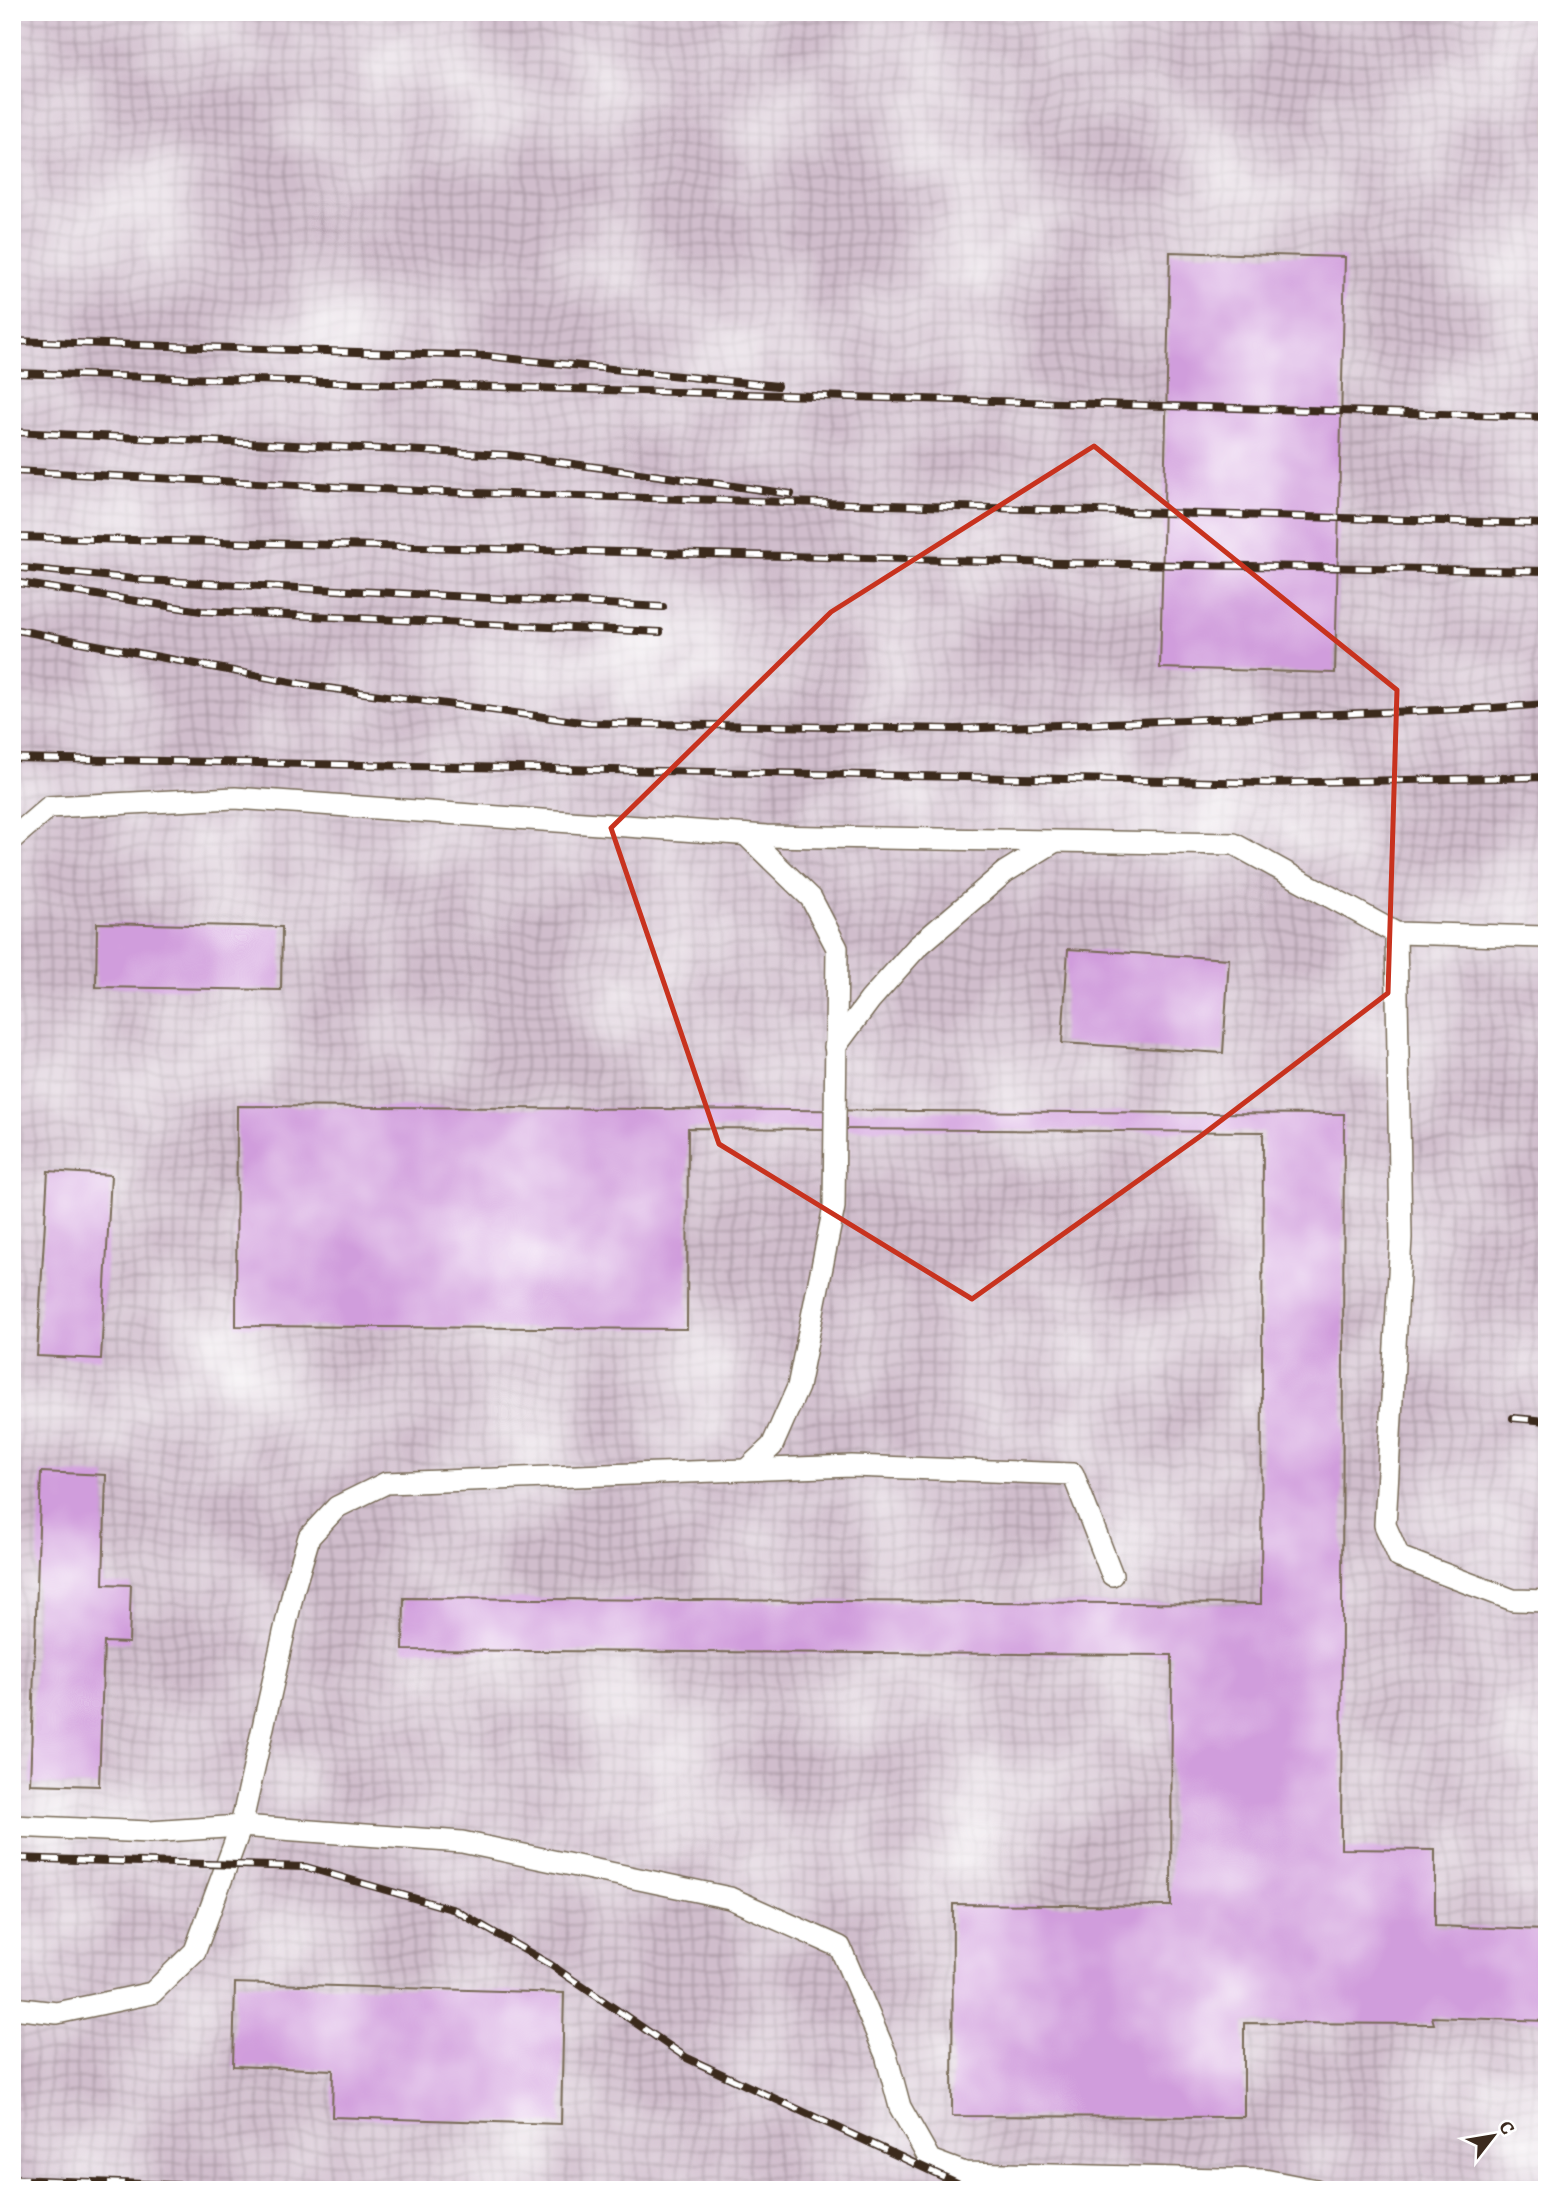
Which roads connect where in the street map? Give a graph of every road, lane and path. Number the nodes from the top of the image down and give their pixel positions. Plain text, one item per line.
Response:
1 (746, 835) junction
2 (12, 839) edge
3 (1055, 841) junction
4 (1396, 933) junction
5 (1547, 937) edge
6 (835, 1047) junction
7 (746, 1470) junction
8 (1112, 1575) dead end
9 (1547, 1601) edge
10 (12, 1826) edge
11 (241, 1826) junction
12 (12, 2008) edge
13 (1316, 2190) edge

1 - 2 lane
1 - 3 lane
1 - 6 lane
3 - 4 lane
3 - 6 lane
4 - 5 lane
4 - 9 lane
6 - 7 lane
7 - 8 lane
7 - 11 lane
10 - 11 lane
11 - 12 lane
11 - 13 lane

